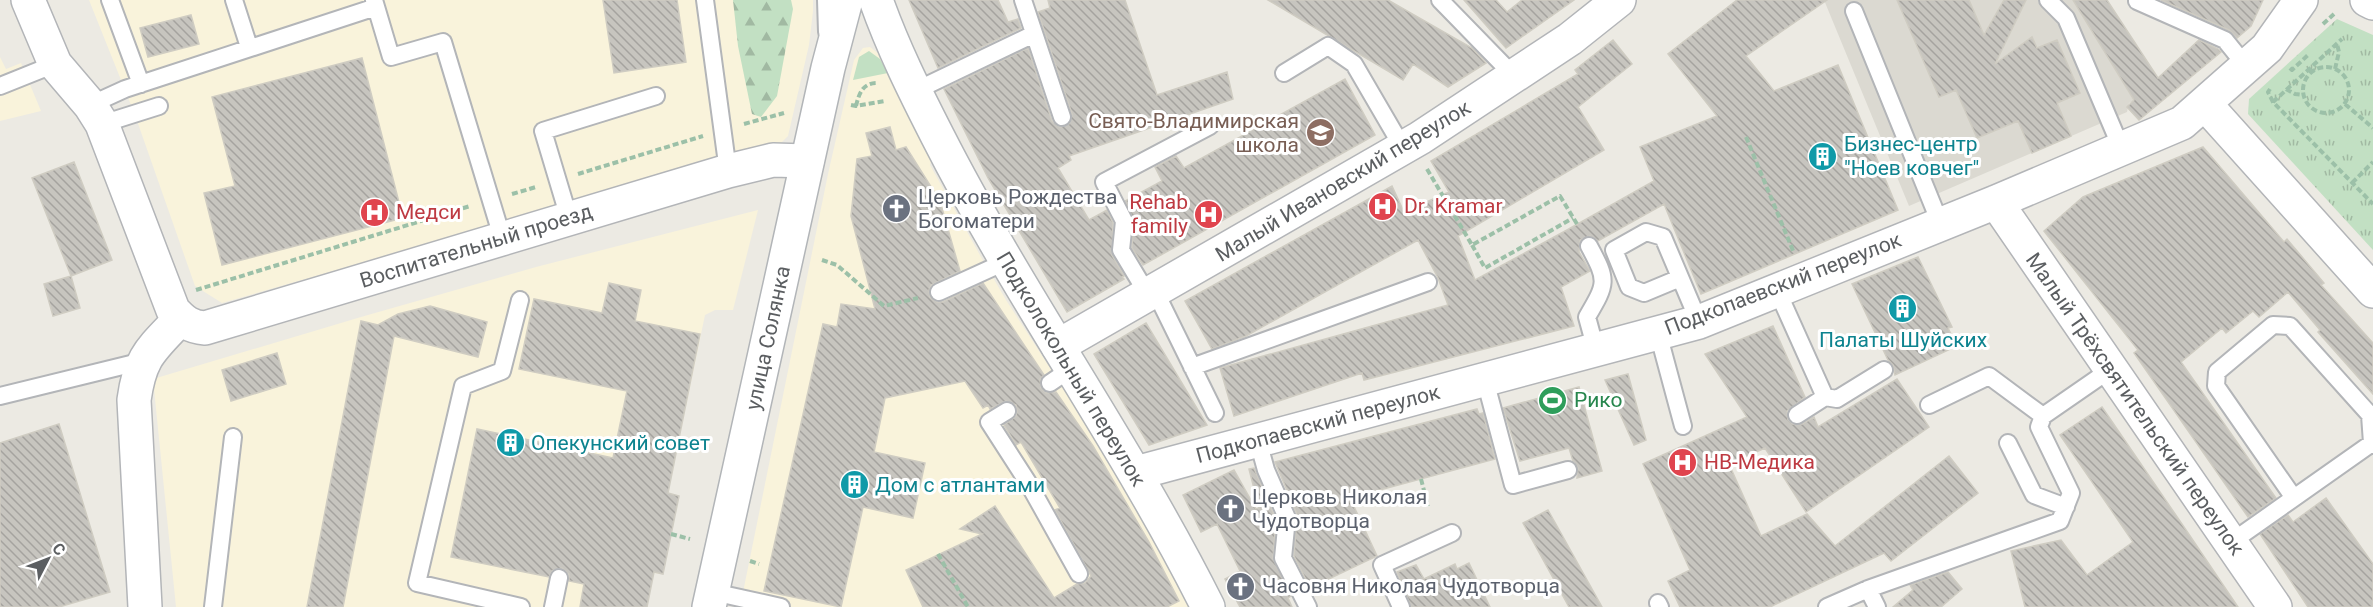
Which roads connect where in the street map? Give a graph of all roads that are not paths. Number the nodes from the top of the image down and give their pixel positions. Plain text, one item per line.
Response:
1 (28, 0) edge
2 (110, 0) edge
3 (234, 0) edge
4 (705, 0) edge
5 (826, 0) edge
6 (846, 0) edge
7 (876, 0) edge
8 (1023, 0) edge
9 (1440, 0) edge
10 (1618, 0) edge
11 (2048, 0) edge
12 (2301, 0) edge
13 (2367, 0) edge
14 (2137, 1) edge
15 (375, 3) edge
16 (2373, 3) edge
17 (1854, 11) dead end
18 (1034, 34) junction
19 (249, 47) junction
20 (55, 64) junction
21 (2247, 66) junction
22 (828, 68) junction
23 (1284, 73) dead end
24 (1515, 77) junction
25 (141, 84) junction
26 (0, 86) edge
27 (656, 96) dead end
28 (901, 96) junction
29 (2205, 104) junction
30 (159, 106) dead end
31 (96, 115) junction
32 (1062, 117) dead end
33 (1210, 126) dead end
34 (2122, 150) junction
35 (1414, 157) junction
36 (807, 161) junction
37 (728, 171) junction
38 (1996, 202) junction
39 (569, 218) junction
40 (1941, 223) junction
41 (502, 237) junction
42 (1589, 246) dead end
43 (1005, 262) junction
44 (1680, 278) dead end
45 (1428, 282) dead end
46 (1777, 291) junction
47 (2373, 291) edge
48 (939, 292) road end
49 (1152, 293) junction
50 (520, 300) dead end
51 (174, 309) junction
52 (1699, 322) junction
53 (1658, 333) junction
54 (1596, 350) junction
55 (143, 362) junction
56 (1060, 366) junction
57 (1192, 367) junction
58 (2111, 369) junction
59 (1884, 370) dead end
60 (1485, 380) junction
61 (0, 396) edge
62 (1825, 397) junction
63 (1929, 405) dead end
64 (1007, 411) dead end
65 (1215, 413) dead end
66 (1797, 415) dead end
67 (2043, 416) junction
68 (1683, 426) dead end
69 (233, 437) dead end
70 (1258, 441) junction
71 (2008, 443) dead end
72 (2372, 444) edge
73 (1568, 470) dead end
74 (1136, 473) junction
75 (2294, 498) junction
76 (2066, 507) junction
77 (1452, 534) dead end
78 (2230, 543) junction
79 (1079, 574) dead end
80 (559, 578) dead end
81 (1869, 589) junction
82 (455, 600) edge
83 (711, 600) edge
84 (145, 607) edge
85 (213, 607) edge
86 (521, 607) edge
87 (552, 607) edge
88 (781, 607) edge
89 (1208, 607) edge
90 (1308, 607) edge
91 (1401, 607) edge
92 (1827, 607) edge
93 (1877, 607) edge
94 (2275, 607) edge

1 - 20 street
2 - 25 lane
3 - 19 lane
4 - 37 lane
5 - 22 lane, улица Солянка
6 - 22 street, улица Солянка
7 - 28 street, Подколокольный переулок
8 - 18 lane
9 - 24 lane
10 - 24 street, Малый Ивановский переулок
11 - 34 lane
12 - 21 street, Подкопаевский переулок
13 - 16 street
14 - 21 lane
15 - 19 lane
15 - 41 lane
17 - 40 lane
18 - 28 lane
18 - 32 lane
19 - 25 lane
20 - 26 lane
20 - 31 street
21 - 29 street, Подкопаевский переулок
22 - 36 street, улица Солянка
23 - 35 lane
24 - 35 street, Малый Ивановский переулок
25 - 31 lane
27 - 39 lane
28 - 43 street, Подколокольный переулок
29 - 34 street, Подкопаевский переулок
29 - 47 street
30 - 31 lane
31 - 51 street
33 - 49 lane
34 - 38 street, Подкопаевский переулок
35 - 49 street, Малый Ивановский переулок
36 - 37 street, Воспитательный проезд
36 - 83 street, улица Солянка
37 - 39 street, Воспитательный проезд
38 - 40 street, Подкопаевский переулок
38 - 58 street, Малый Трёхсвятительский переулок
39 - 41 street, Воспитательный проезд
40 - 46 street, Подкопаевский переулок
41 - 51 street, Воспитательный проезд
42 - 54 lane
43 - 48 lane
43 - 56 street, Подколокольный переулок
44 - 52 lane
45 - 57 lane
46 - 52 street, Подкопаевский переулок
46 - 62 lane
49 - 56 street, Малый Ивановский переулок
49 - 57 lane
50 - 82 lane
51 - 55 street
52 - 53 street, Подкопаевский переулок
53 - 54 street, Подкопаевский переулок
53 - 68 lane
54 - 60 street, Подкопаевский переулок
55 - 61 lane
55 - 84 street
56 - 74 street, Подколокольный переулок
57 - 65 lane
58 - 67 lane
58 - 78 street, Малый Трёхсвятительский переулок
59 - 62 lane
60 - 70 street, Подкопаевский переулок
60 - 73 lane
62 - 66 lane
63 - 67 lane
64 - 79 lane
67 - 76 lane
69 - 85 lane
70 - 74 street, Подкопаевский переулок
70 - 90 lane
71 - 76 lane
72 - 75 lane
72 - 75 lane
74 - 89 street, Подколокольный переулок
75 - 78 lane
76 - 81 lane
77 - 91 lane
78 - 94 street, Малый Трёхсвятительский переулок
80 - 87 lane
81 - 92 lane
81 - 93 lane
82 - 86 lane
83 - 88 lane

